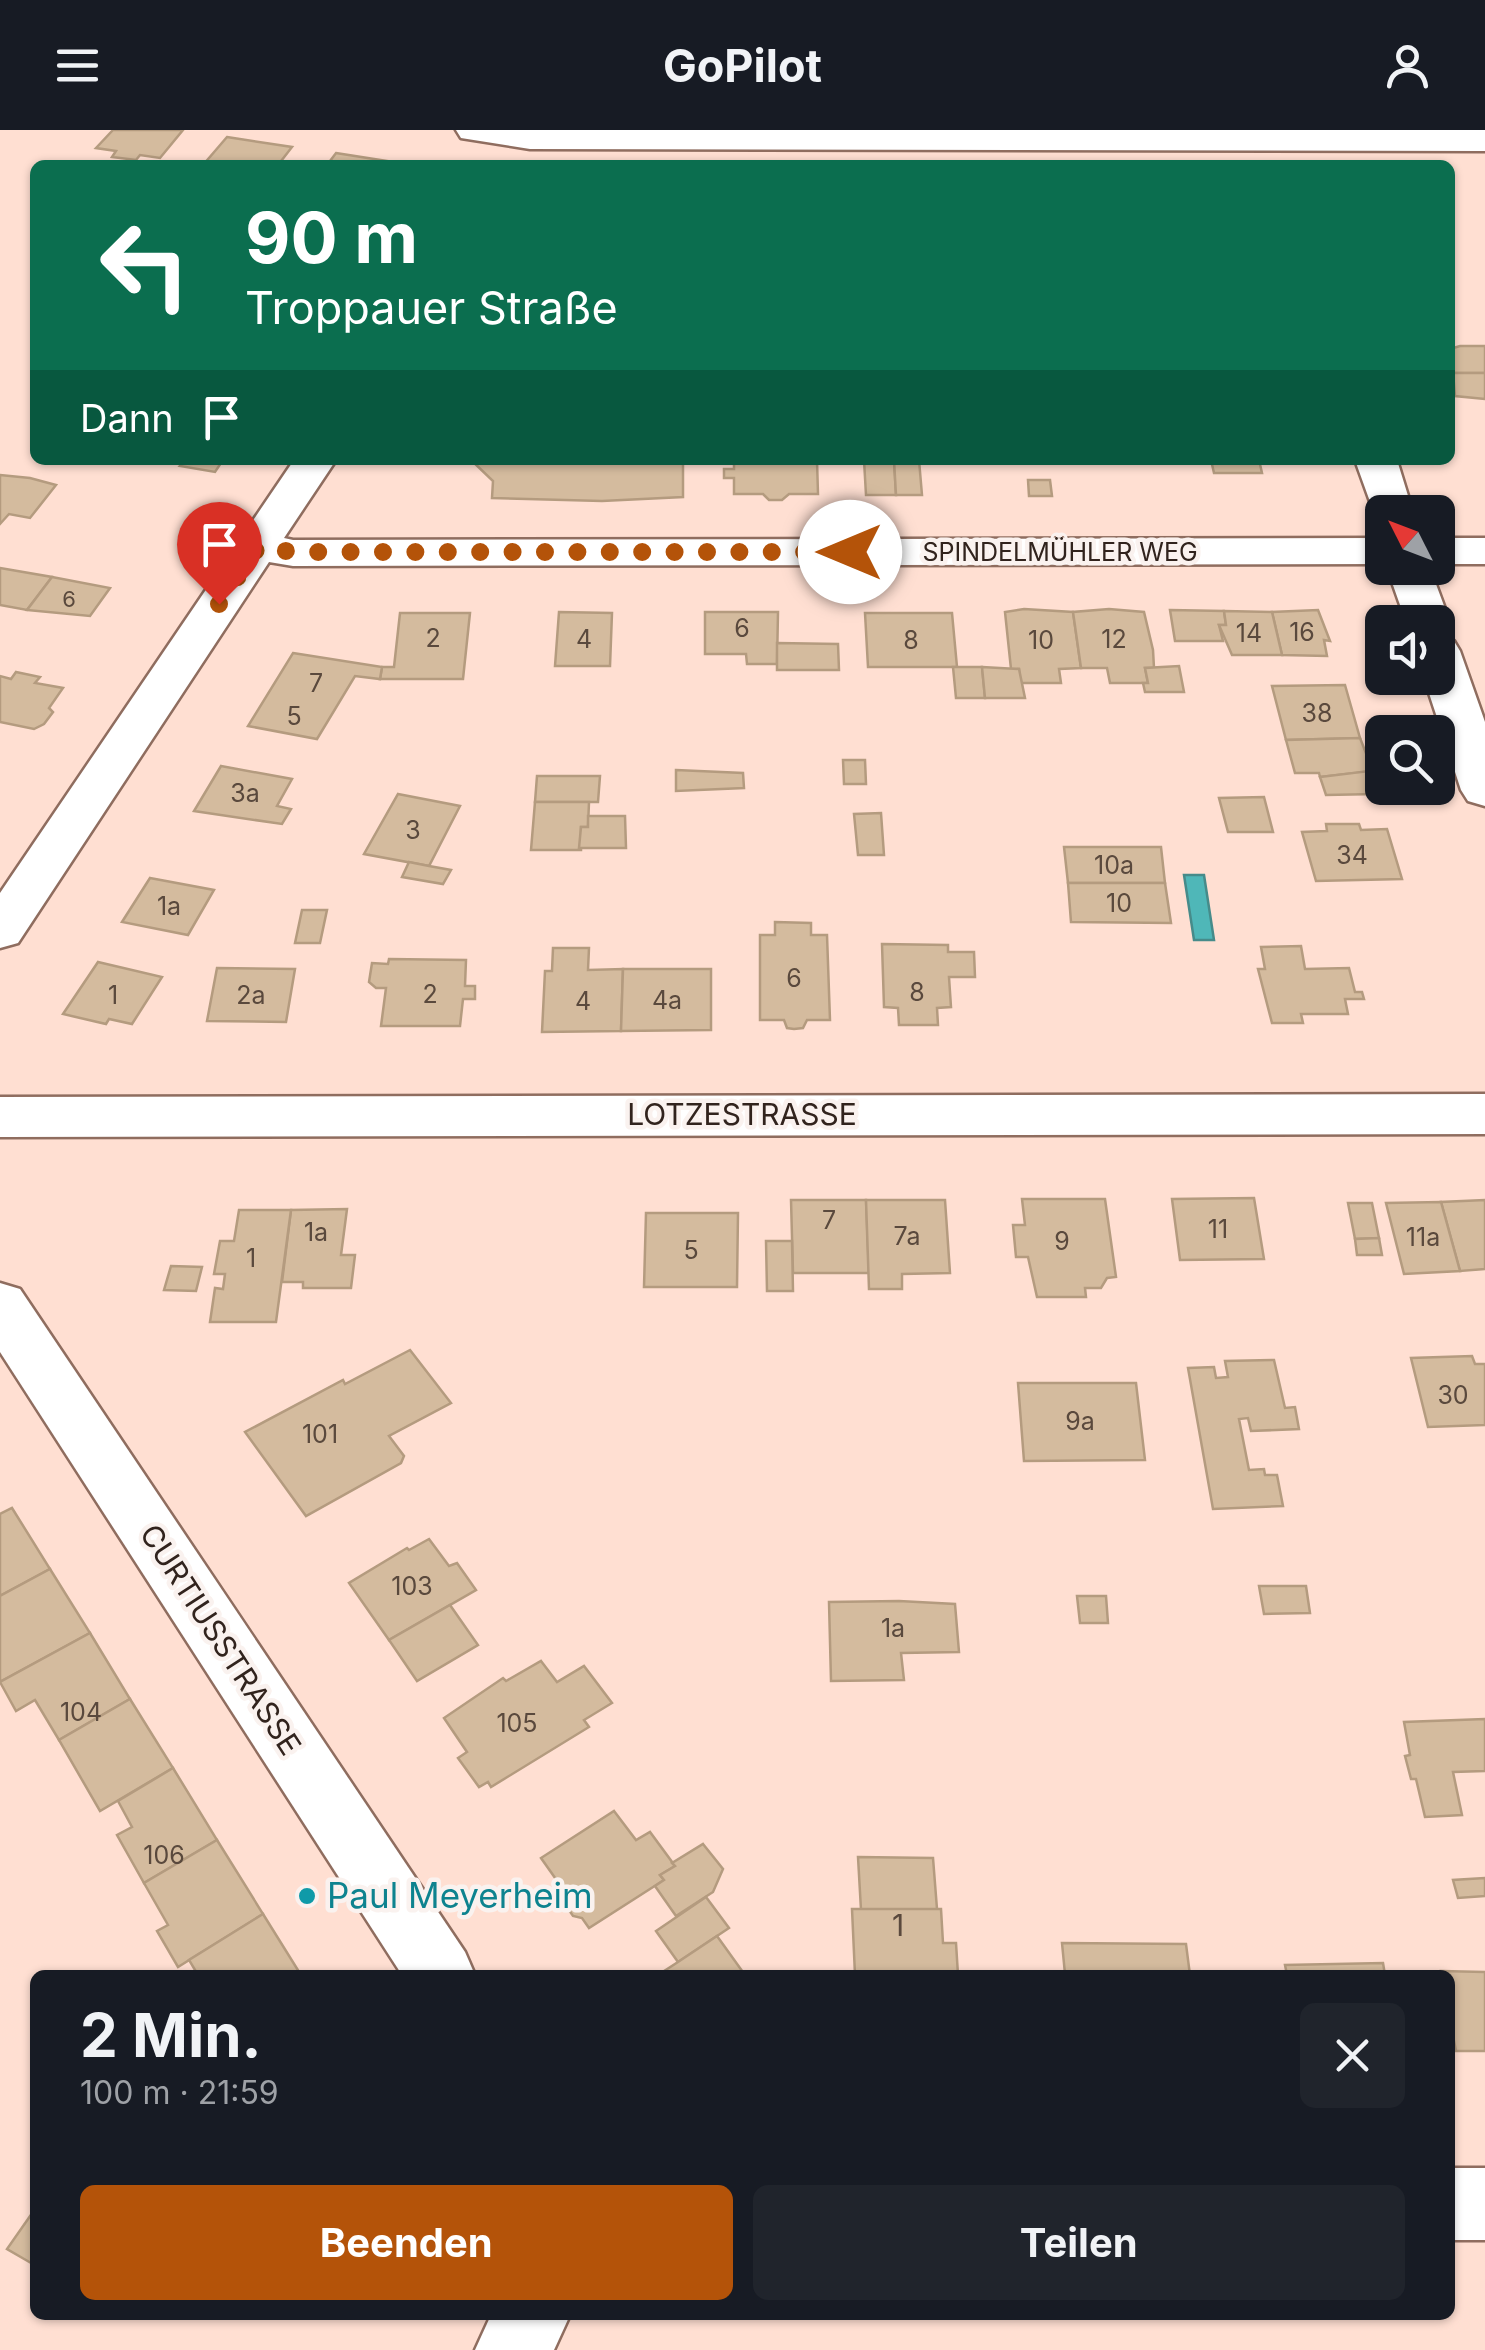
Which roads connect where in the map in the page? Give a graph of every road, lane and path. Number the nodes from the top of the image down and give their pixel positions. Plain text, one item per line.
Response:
1 (474, 130) edge
2 (1485, 140) edge
3 (526, 144) edge
4 (1224, 145) edge
5 (312, 465) edge
6 (1378, 465) edge
7 (1387, 495) edge
8 (258, 547) junction
9 (1365, 551) edge
10 (1455, 551) edge
11 (1485, 551) edge
12 (1453, 695) edge
13 (1485, 790) edge
14 (0, 931) edge
15 (1485, 1114) edge
16 (0, 1116) edge
17 (0, 1304) edge
18 (438, 1970) edge
19 (1455, 2204) edge
20 (1485, 2204) edge
21 (530, 2320) edge
22 (512, 2350) edge

1 - 3 street
2 - 4 street
3 - 4 street
5 - 8 street
6 - 7 street
8 - 9 street, SPINDELMÜHLER WEG
8 - 14 street
10 - 11 street
12 - 13 street
15 - 16 street, LOTZESTRASSE
17 - 18 street, CURTIUSSTRASSE
19 - 20 street
21 - 22 street

